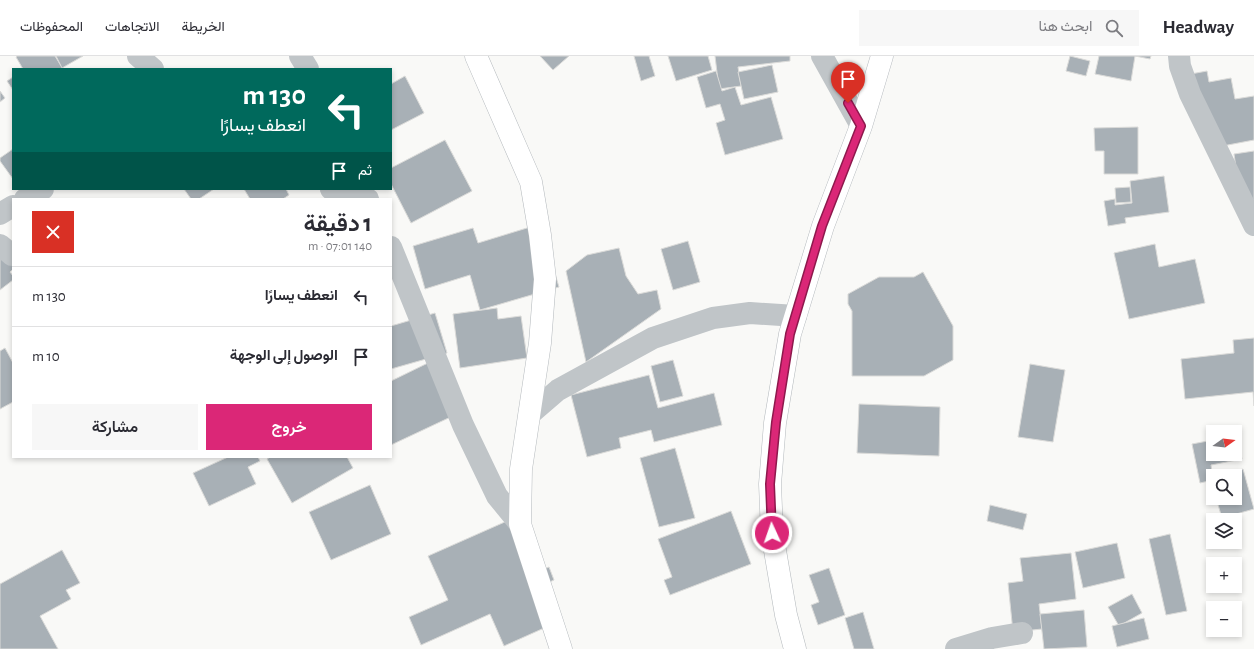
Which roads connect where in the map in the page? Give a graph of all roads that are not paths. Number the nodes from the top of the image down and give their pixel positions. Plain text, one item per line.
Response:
1 (138, 56) edge
2 (300, 56) edge
3 (476, 56) edge
4 (822, 56) edge
5 (882, 56) edge
6 (1179, 56) edge
7 (152, 68) edge
8 (307, 68) edge
9 (861, 126) junction
10 (41, 190) edge
11 (330, 193) edge
12 (27, 198) edge
13 (362, 198) edge
14 (12, 207) edge
15 (0, 214) edge
16 (1254, 225) edge
17 (392, 249) edge
18 (796, 316) junction
19 (529, 415) junction
20 (520, 524) junction
21 (1022, 633) dead end
22 (561, 649) edge
23 (795, 649) edge
24 (956, 649) edge

1 - 7 street
2 - 8 street
3 - 19 main road
4 - 9 street
5 - 9 main road
6 - 16 street
9 - 18 main road
10 - 12 street
11 - 13 street
14 - 15 street
17 - 20 street
18 - 19 street
18 - 23 main road
19 - 20 main road
20 - 22 main road
21 - 24 street

